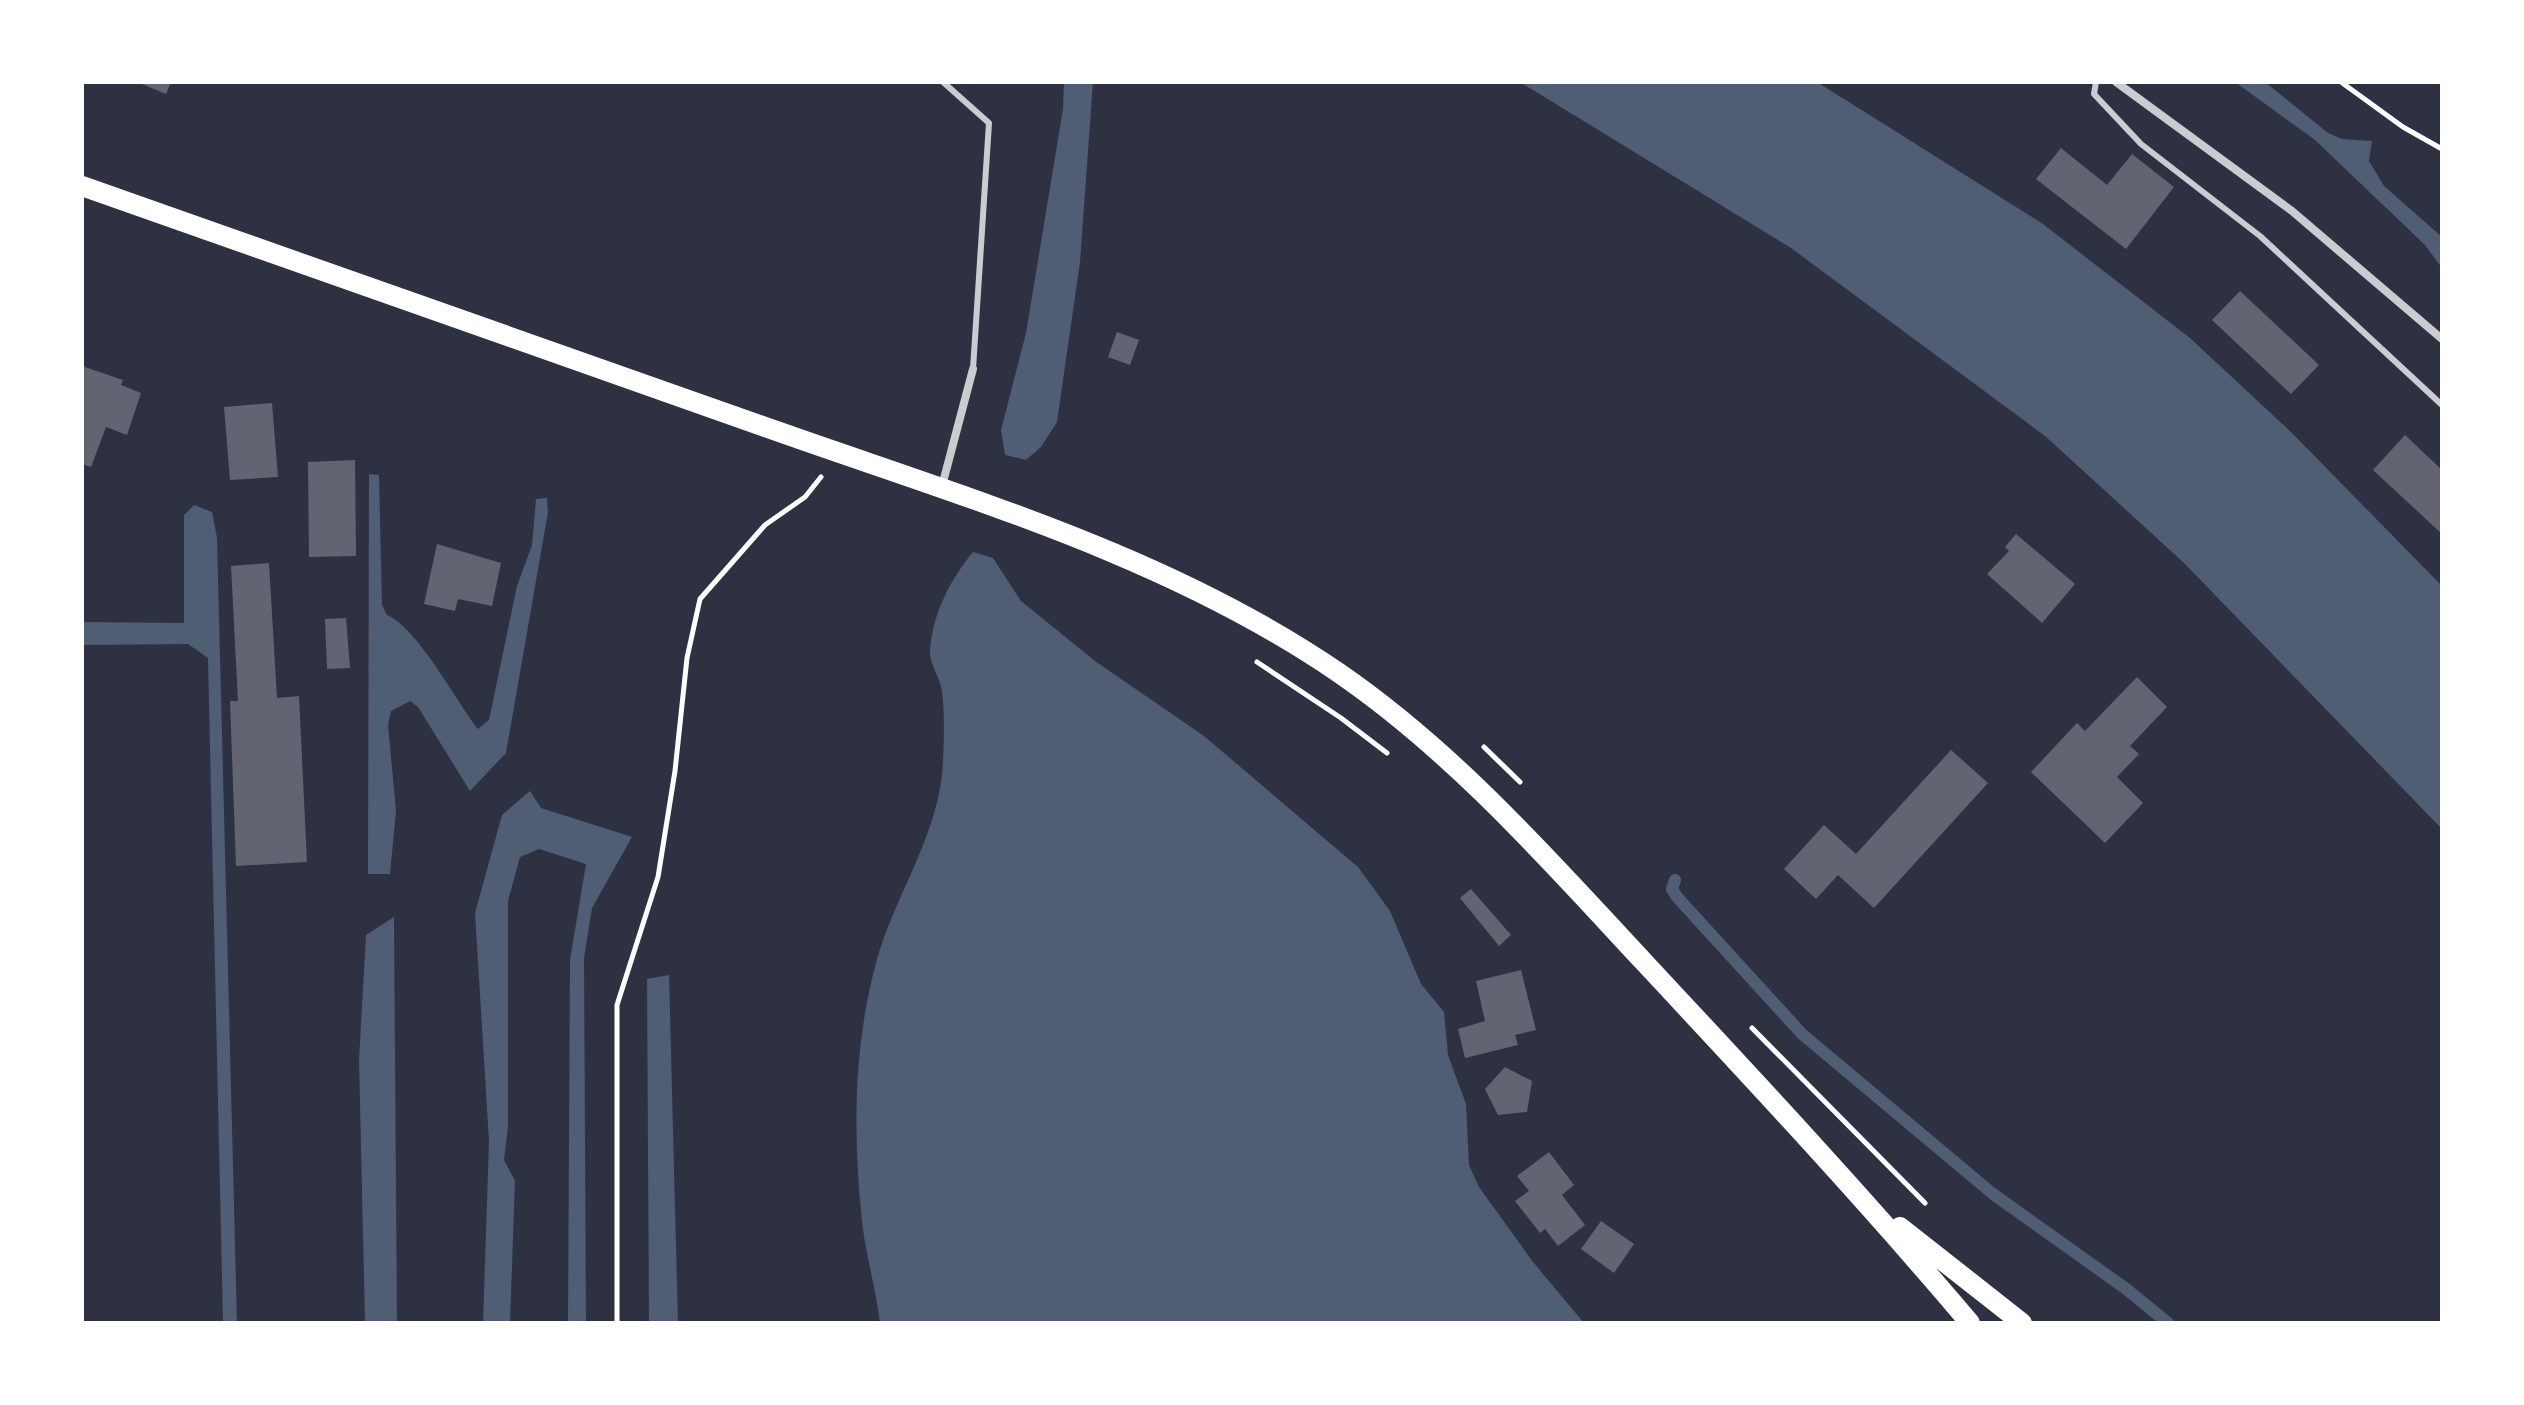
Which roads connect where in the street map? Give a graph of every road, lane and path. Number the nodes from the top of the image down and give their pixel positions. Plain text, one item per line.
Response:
1 (943, 82) edge
2 (2096, 82) edge
3 (2116, 82) edge
4 (2341, 82) edge
5 (2442, 149) edge
6 (82, 186) edge
7 (2442, 339) edge
8 (973, 369) joint
9 (2442, 405) edge
10 (837, 452) junction
11 (806, 473) dead end
12 (820, 478) junction
13 (834, 483) dead end
14 (942, 486) junction
15 (1254, 660) dead end
16 (1480, 743) dead end
17 (1390, 756) dead end
18 (1523, 784) dead end
19 (1746, 1021) dead end
20 (1866, 1200) junction
21 (1934, 1211) dead end
22 (617, 1323) edge
23 (1970, 1323) edge
24 (2022, 1323) edge

1 - 8 lane
2 - 9 lane
3 - 7 street
4 - 5 path
6 - 10 main road
8 - 14 street
10 - 12 path
10 - 14 main road
11 - 12 path
12 - 13 path
12 - 22 path
14 - 20 main road
15 - 17 path
16 - 18 path
19 - 21 path
20 - 23 main road
20 - 24 main road

